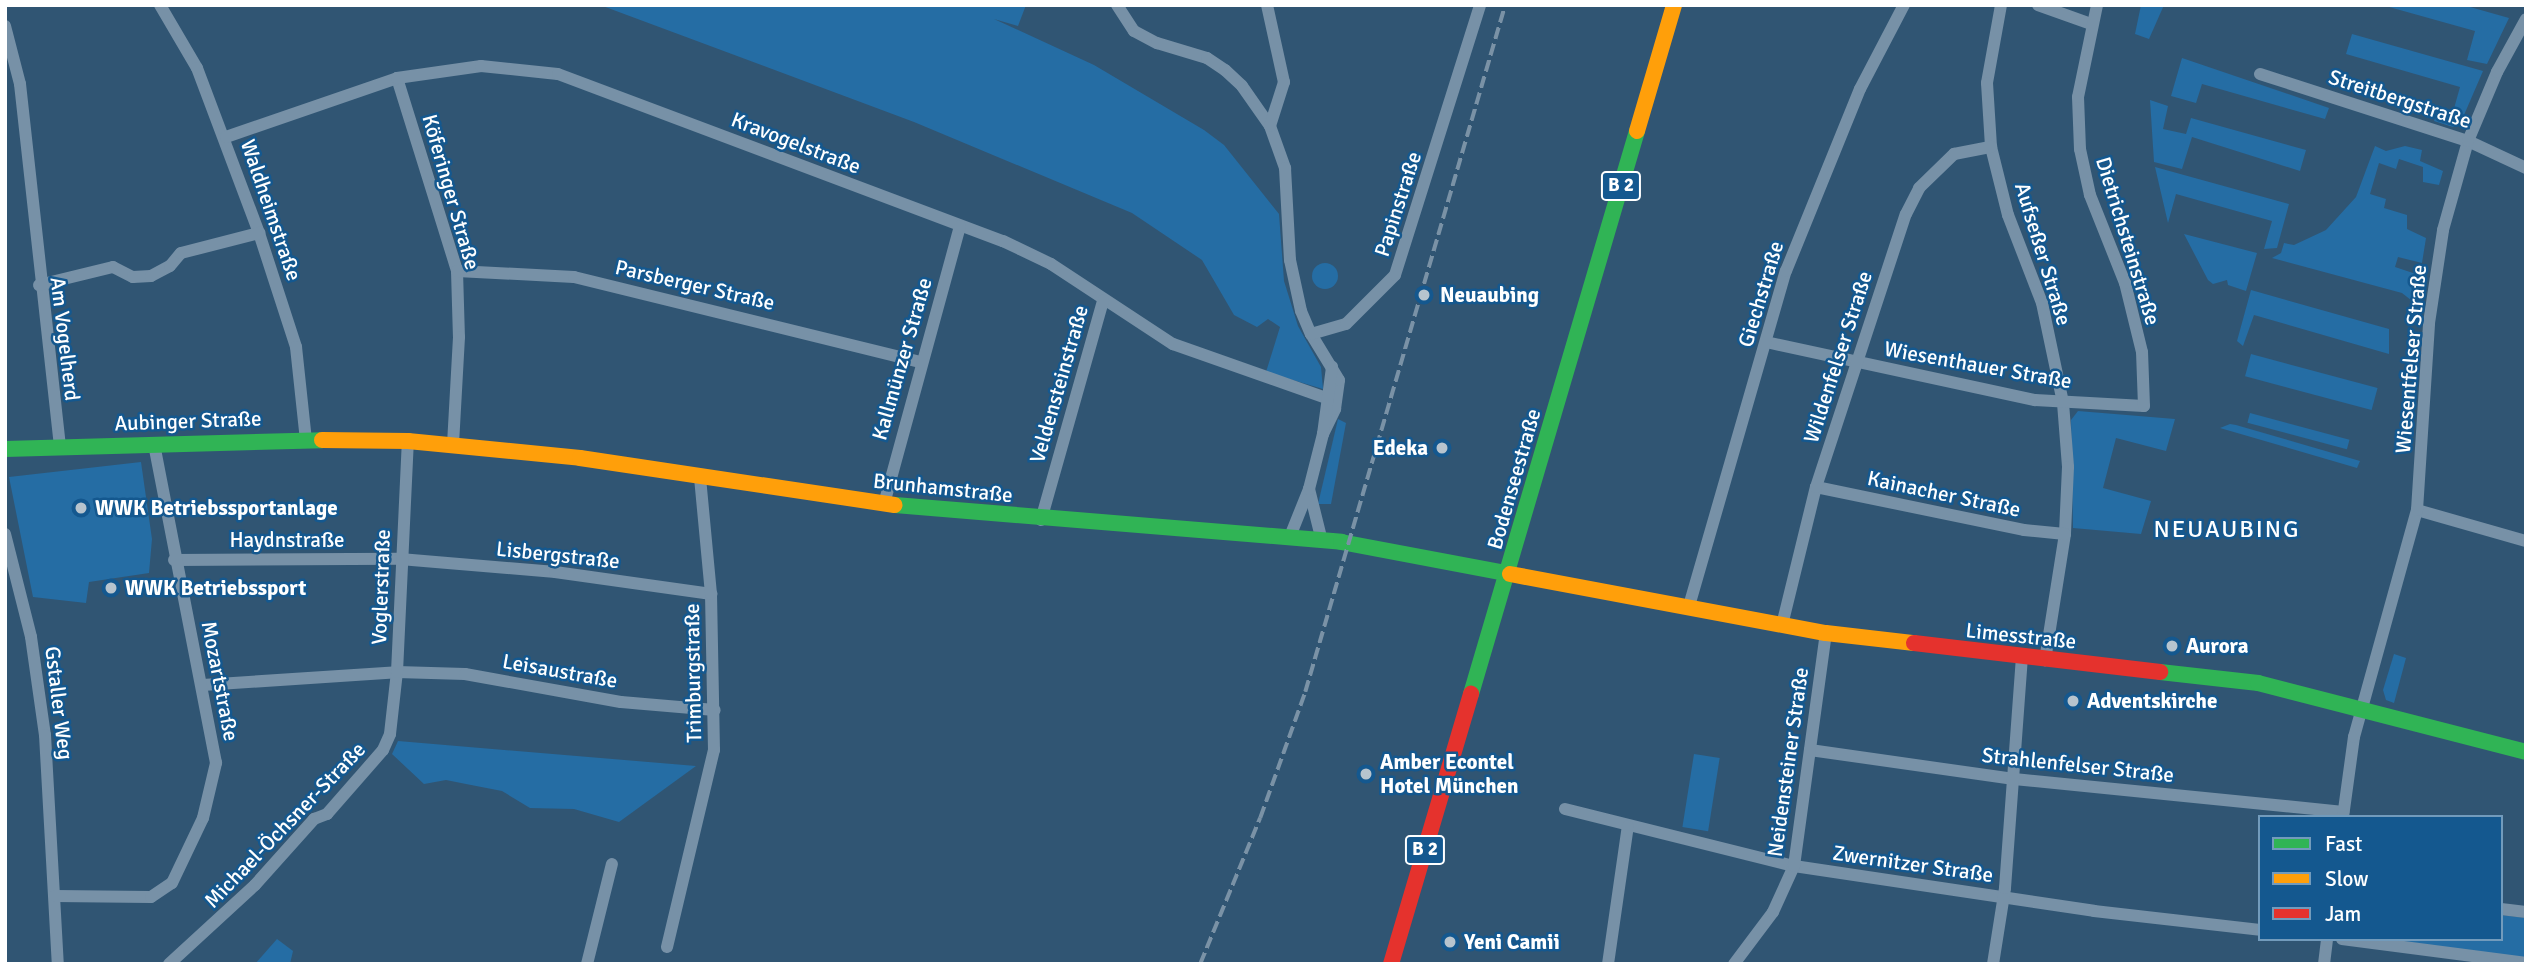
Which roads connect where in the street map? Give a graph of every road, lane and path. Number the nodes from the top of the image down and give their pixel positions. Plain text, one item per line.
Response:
1 (160, 5) edge
2 (1116, 5) edge
3 (1267, 5) edge
4 (1480, 5) edge
5 (1674, 5) edge
6 (1904, 5) edge
7 (2001, 5) edge
8 (2038, 5) edge
9 (2097, 5) edge
10 (2526, 19) edge
11 (2091, 24) junction
12 (5, 26) edge
13 (2260, 74) dead end
14 (397, 78) junction
15 (1270, 126) junction
16 (226, 137) junction
17 (2468, 141) junction
18 (1991, 147) junction
19 (2526, 168) edge
20 (960, 226) junction
21 (259, 233) junction
22 (457, 271) junction
23 (39, 285) junction
24 (1103, 301) junction
25 (1311, 334) junction
26 (1766, 342) junction
27 (921, 362) junction
28 (1854, 362) junction
29 (1332, 367) junction
30 (1326, 398) junction
31 (2063, 403) junction
32 (2144, 406) joint
33 (1323, 434) junction
34 (306, 441) junction
35 (372, 441) joint
36 (408, 441) junction
37 (154, 443) junction
38 (453, 444) junction
39 (60, 448) junction
40 (5, 449) edge
41 (700, 477) junction
42 (1816, 487) junction
43 (1309, 489) junction
44 (884, 504) junction
45 (2417, 510) junction
46 (1041, 520) junction
47 (5, 534) edge
48 (2065, 534) junction
49 (1289, 539) junction
50 (1322, 541) junction
51 (2526, 541) edge
52 (400, 559) junction
53 (174, 560) junction
54 (1509, 570) junction
55 (711, 594) junction
56 (1689, 606) junction
57 (1783, 625) junction
58 (1826, 633) junction
59 (2022, 658) junction
60 (2045, 660) junction
61 (397, 671) junction
62 (203, 685) junction
63 (715, 710) junction
64 (2361, 711) junction
65 (390, 734) joint
66 (1810, 750) junction
67 (2526, 752) edge
68 (2014, 779) junction
69 (1565, 809) dead end
70 (2343, 814) edge
71 (1629, 826) junction
72 (612, 864) dead end
73 (1794, 866) junction
74 (55, 896) junction
75 (2004, 897) junction
76 (2503, 909) edge
77 (2526, 912) edge
78 (2258, 930) edge
79 (2327, 941) edge
80 (2357, 941) edge
81 (667, 947) dead end
82 (2526, 963) edge
83 (58, 964) edge
84 (169, 964) edge
85 (587, 964) edge
86 (1391, 964) edge
87 (1608, 964) edge
88 (1734, 964) edge
89 (1993, 964) edge
90 (2324, 964) edge

1 - 16 street, Waldheimstraße
2 - 15 street
3 - 15 street
4 - 25 street, Papinstraße
5 - 54 street, Bodenseestraße / B 2
6 - 26 street, Giechstraße
7 - 18 street, Aufseßer Straße
8 - 11 street
9 - 11 street, Dietrichsteinstraße
10 - 17 street, Wiesentfelser Straße
11 - 32 street, Dietrichsteinstraße
12 - 23 street, Am Vogelherd
13 - 17 street, Streitbergstraße
14 - 16 street, Kravogelstraße
14 - 20 street, Kravogelstraße
14 - 22 street, Köferinger Straße
15 - 25 street
16 - 21 street, Waldheimstraße
17 - 19 street, Streitbergstraße
17 - 45 street, Wiesentfelser Straße
18 - 28 street, Wildenfelser Straße
18 - 31 street, Aufseßer Straße
20 - 24 street, Kravogelstraße
20 - 27 street, Kallmünzer Straße
21 - 23 street
21 - 34 street, Waldheimstraße
22 - 27 street, Parsberger Straße
22 - 38 street, Köferinger Straße
23 - 39 street, Am Vogelherd
24 - 30 street, Kravogelstraße
24 - 46 street, Veldensteinstraße
25 - 29 street
26 - 28 street, Wiesenthauer Straße
26 - 56 street, Giechstraße
27 - 44 street, Kallmünzer Straße
28 - 31 street, Wiesenthauer Straße
28 - 42 street, Wildenfelser Straße
29 - 30 street
29 - 33 street
30 - 33 street
31 - 32 street, Wiesenthauer Straße
31 - 48 street, Aufseßer Straße
33 - 43 street
34 - 35 street, Aubinger Straße
34 - 37 street, Aubinger Straße
35 - 36 street, Brunhamstraße
36 - 38 street, Brunhamstraße
36 - 52 street, Voglerstraße
37 - 39 street, Aubinger Straße
37 - 53 street, Mozartstraße
38 - 41 street, Brunhamstraße
39 - 40 street, Aubinger Straße
41 - 44 street, Brunhamstraße
41 - 55 street, Trimburgstraße
42 - 48 street, Kainacher Straße
42 - 57 street, Wildenfelser Straße
43 - 49 street
43 - 50 street
44 - 46 street, Brunhamstraße
45 - 51 street
45 - 64 street, Wiesentfelser Straße
46 - 49 street, Brunhamstraße
47 - 74 street, Gstaller Weg
48 - 60 street, Aufseßer Straße
49 - 50 street, Brunhamstraße
50 - 54 street, Brunhamstraße
52 - 53 street, Haydnstraße
52 - 55 street, Lisbergstraße
52 - 61 street, Voglerstraße
53 - 62 street, Mozartstraße
54 - 56 street, Limesstraße
54 - 86 street, Bodenseestraße / B 2
55 - 63 street, Trimburgstraße
56 - 57 street, Limesstraße
57 - 58 street, Limesstraße
58 - 59 street, Limesstraße
58 - 66 street, Neidensteiner Straße
59 - 60 street, Limesstraße
59 - 68 street
60 - 64 street, Limesstraße
61 - 62 street, Leisaustraße
61 - 63 street, Leisaustraße
61 - 65 street, Voglerstraße
62 - 74 street, Mozartstraße
63 - 81 street, Trimburgstraße
64 - 67 street, Limesstraße
64 - 70 street, Wiesentfelser Straße
65 - 84 street, Michael-Öchsner-Straße
66 - 68 street, Strahlenfelser Straße
66 - 73 street, Neidensteiner Straße
68 - 70 street, Strahlenfelser Straße
68 - 75 street
69 - 71 street, Zwernitzer Straße
71 - 73 street, Zwernitzer Straße
71 - 87 street
72 - 85 street
73 - 75 street, Zwernitzer Straße
73 - 88 street, Neidensteiner Straße
74 - 83 street, Gstaller Weg
75 - 78 street, Zwernitzer Straße
75 - 89 street
76 - 77 street
79 - 90 street
80 - 82 street

